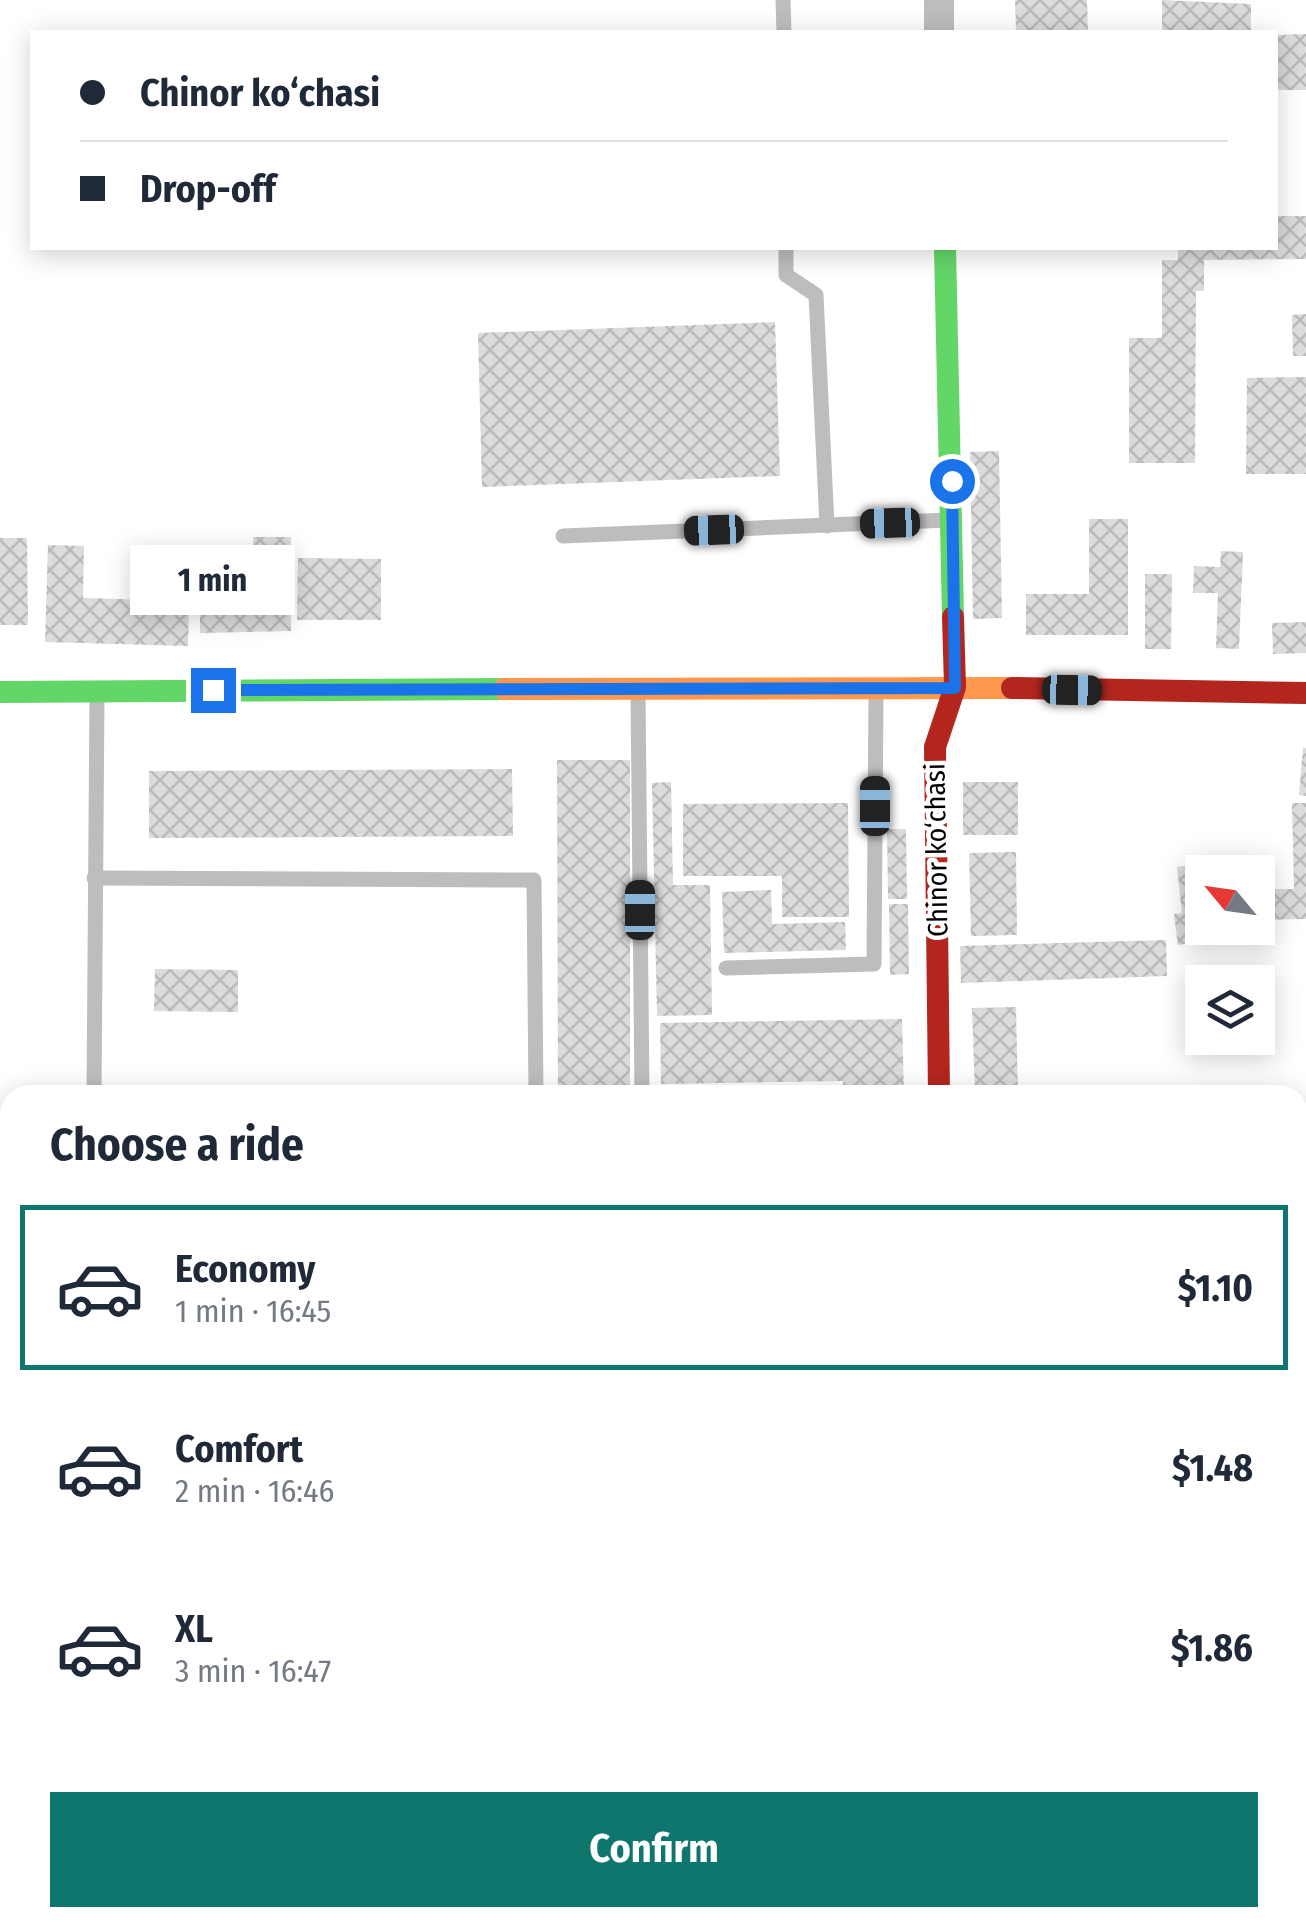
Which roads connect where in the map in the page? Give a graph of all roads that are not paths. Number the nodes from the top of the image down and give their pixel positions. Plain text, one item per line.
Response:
1 (784, 0) edge
2 (938, 0) edge
3 (784, 30) edge
4 (940, 30) edge
5 (786, 250) edge
6 (945, 250) edge
7 (952, 520) junction
8 (827, 526) junction
9 (563, 536) dead end
10 (876, 688) junction
11 (955, 688) junction
12 (638, 689) junction
13 (97, 691) junction
14 (0, 692) edge
15 (1306, 694) edge
16 (94, 878) junction
17 (726, 968) dead end
18 (94, 1085) edge
19 (536, 1085) edge
20 (642, 1085) edge
21 (939, 1085) edge

1 - 3 lane
2 - 4 street
5 - 8 lane
6 - 7 main road, Chinor ko‘chasi
7 - 8 lane
7 - 11 main road, Chinor ko‘chasi
8 - 9 lane
10 - 11 main road
10 - 12 main road
10 - 17 lane
11 - 15 main road
11 - 21 main road, Chinor ko‘chasi
12 - 13 main road
12 - 20 lane
13 - 14 main road
13 - 16 lane
16 - 18 lane
16 - 19 lane

